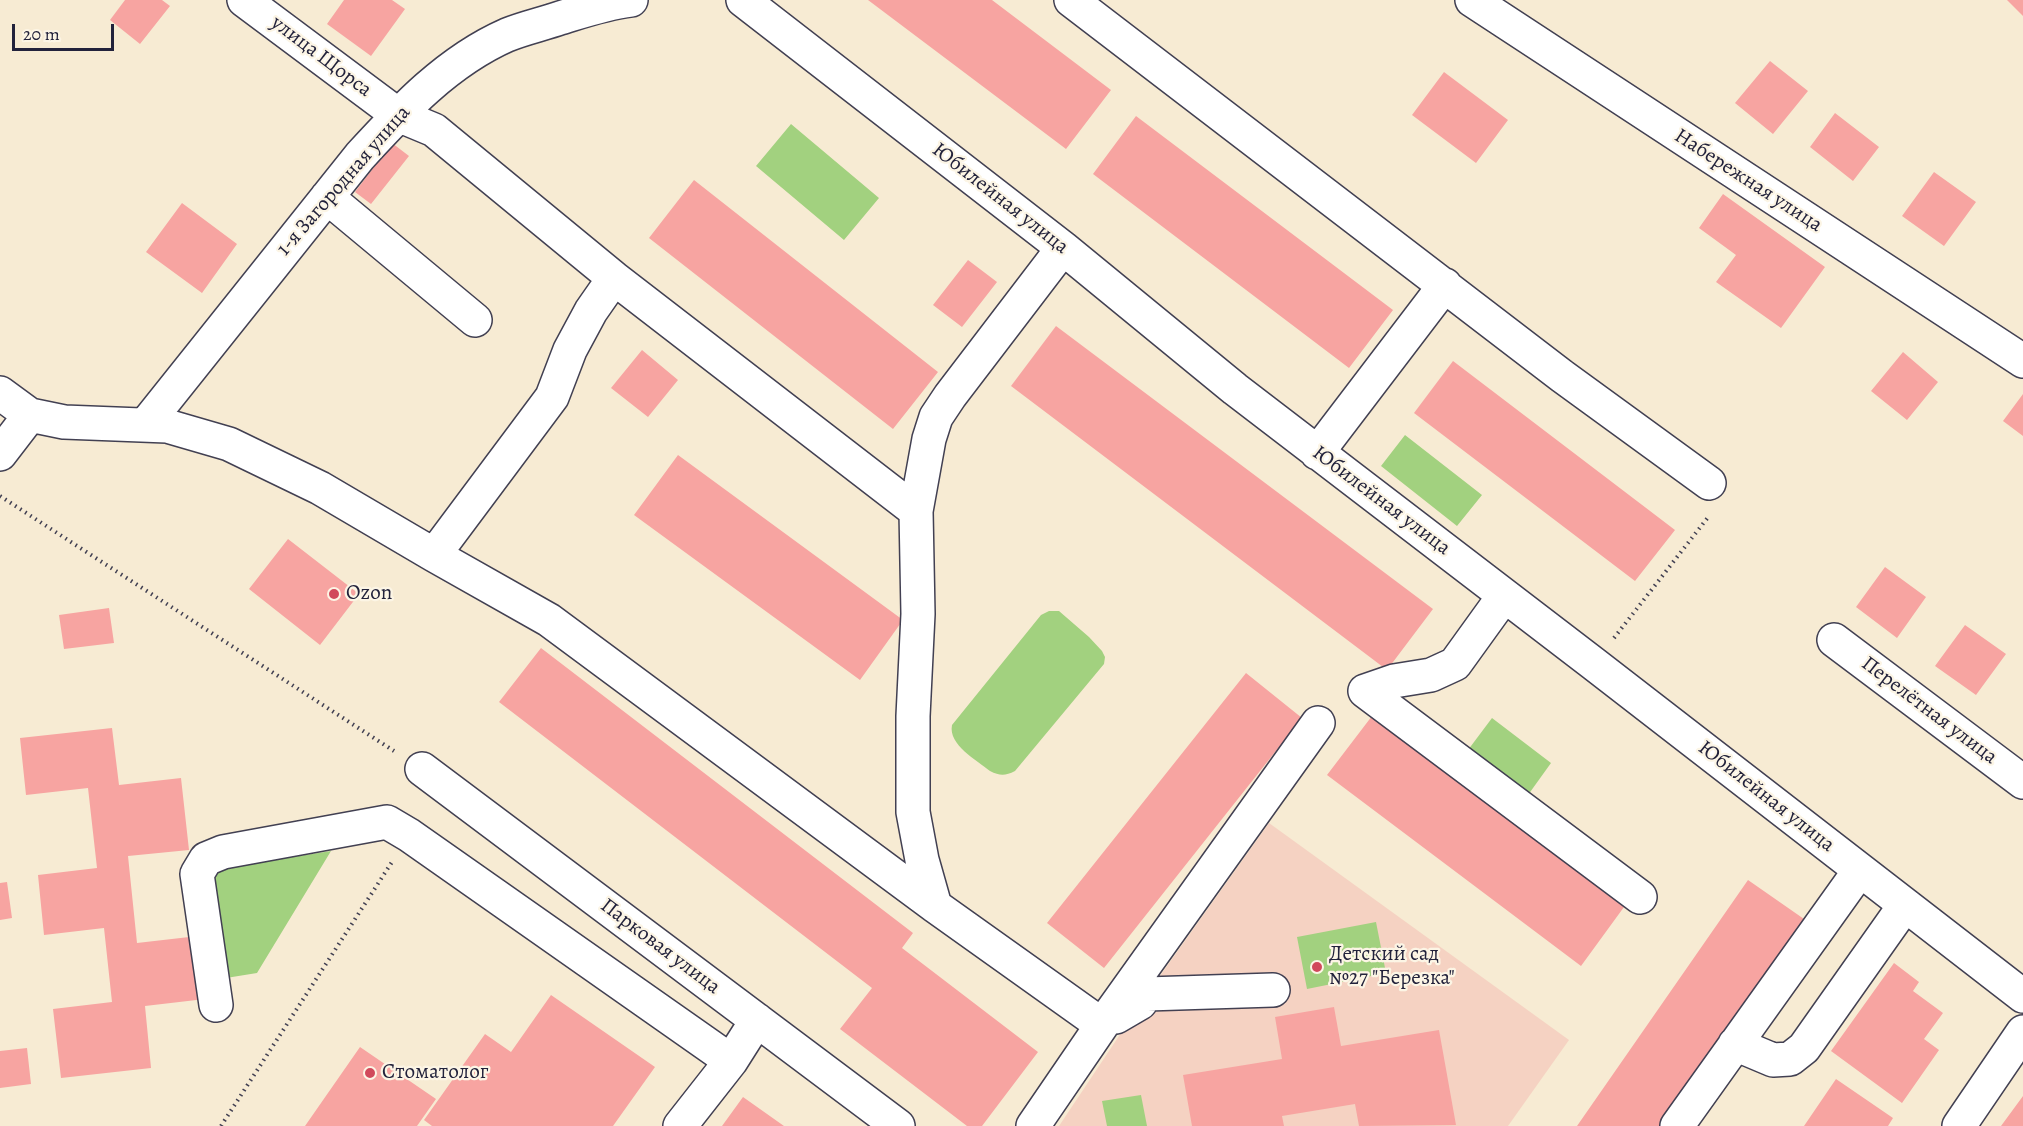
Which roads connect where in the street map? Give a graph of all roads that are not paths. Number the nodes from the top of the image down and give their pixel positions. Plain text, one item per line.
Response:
1 (244, 0) edge
2 (631, 0) edge
3 (743, 0) edge
4 (1071, 0) edge
5 (1472, 0) edge
6 (398, 115) junction
7 (327, 197) junction
8 (1063, 248) junction
9 (614, 278) junction
10 (1444, 285) junction
11 (474, 320) dead end
12 (2023, 362) edge
13 (0, 393) edge
14 (30, 415) junction
15 (146, 424) junction
16 (1317, 453) junction
17 (0, 454) edge
18 (1709, 483) road end
19 (916, 511) junction
20 (434, 555) junction
21 (1504, 596) junction
22 (1834, 640) dead end
23 (1317, 723) dead end
24 (422, 769) road end
25 (2023, 782) edge
26 (1860, 870) junction
27 (1640, 897) dead end
28 (1905, 905) junction
29 (935, 906) junction
30 (2018, 983) edge
31 (1274, 990) dead end
32 (216, 1005) dead end
33 (757, 1020) junction
34 (1102, 1025) junction
35 (2023, 1032) edge
36 (1735, 1044) junction
37 (731, 1061) junction
38 (680, 1126) edge
39 (898, 1126) edge
40 (1033, 1126) edge
41 (1677, 1126) edge
42 (1959, 1126) edge

1 - 6 street, улица Щорса
2 - 6 street, 1-я Загородная улица
3 - 8 street, Юбилейная улица
4 - 10 street
5 - 12 street, Набережная улица
6 - 7 street, 1-я Загородная улица
6 - 9 street, улица Щорса
7 - 11 street
7 - 15 street, 1-я Загородная улица
8 - 16 street, Юбилейная улица
8 - 19 street
9 - 19 street, улица Щорса
9 - 20 street
10 - 16 street
10 - 18 street
13 - 14 street
14 - 15 street
14 - 17 street
15 - 20 street
16 - 21 street, Юбилейная улица
19 - 29 street
20 - 29 street
21 - 26 street, Юбилейная улица
21 - 27 street
22 - 25 street, Перелётная улица
23 - 34 street
24 - 33 street, Парковая улица
26 - 28 street, Юбилейная улица
26 - 36 street
28 - 30 street, Юбилейная улица
28 - 36 street
29 - 34 street
31 - 34 street
32 - 37 street
33 - 37 street
33 - 39 street, Парковая улица
34 - 40 street
35 - 42 street
36 - 41 street
37 - 38 street

